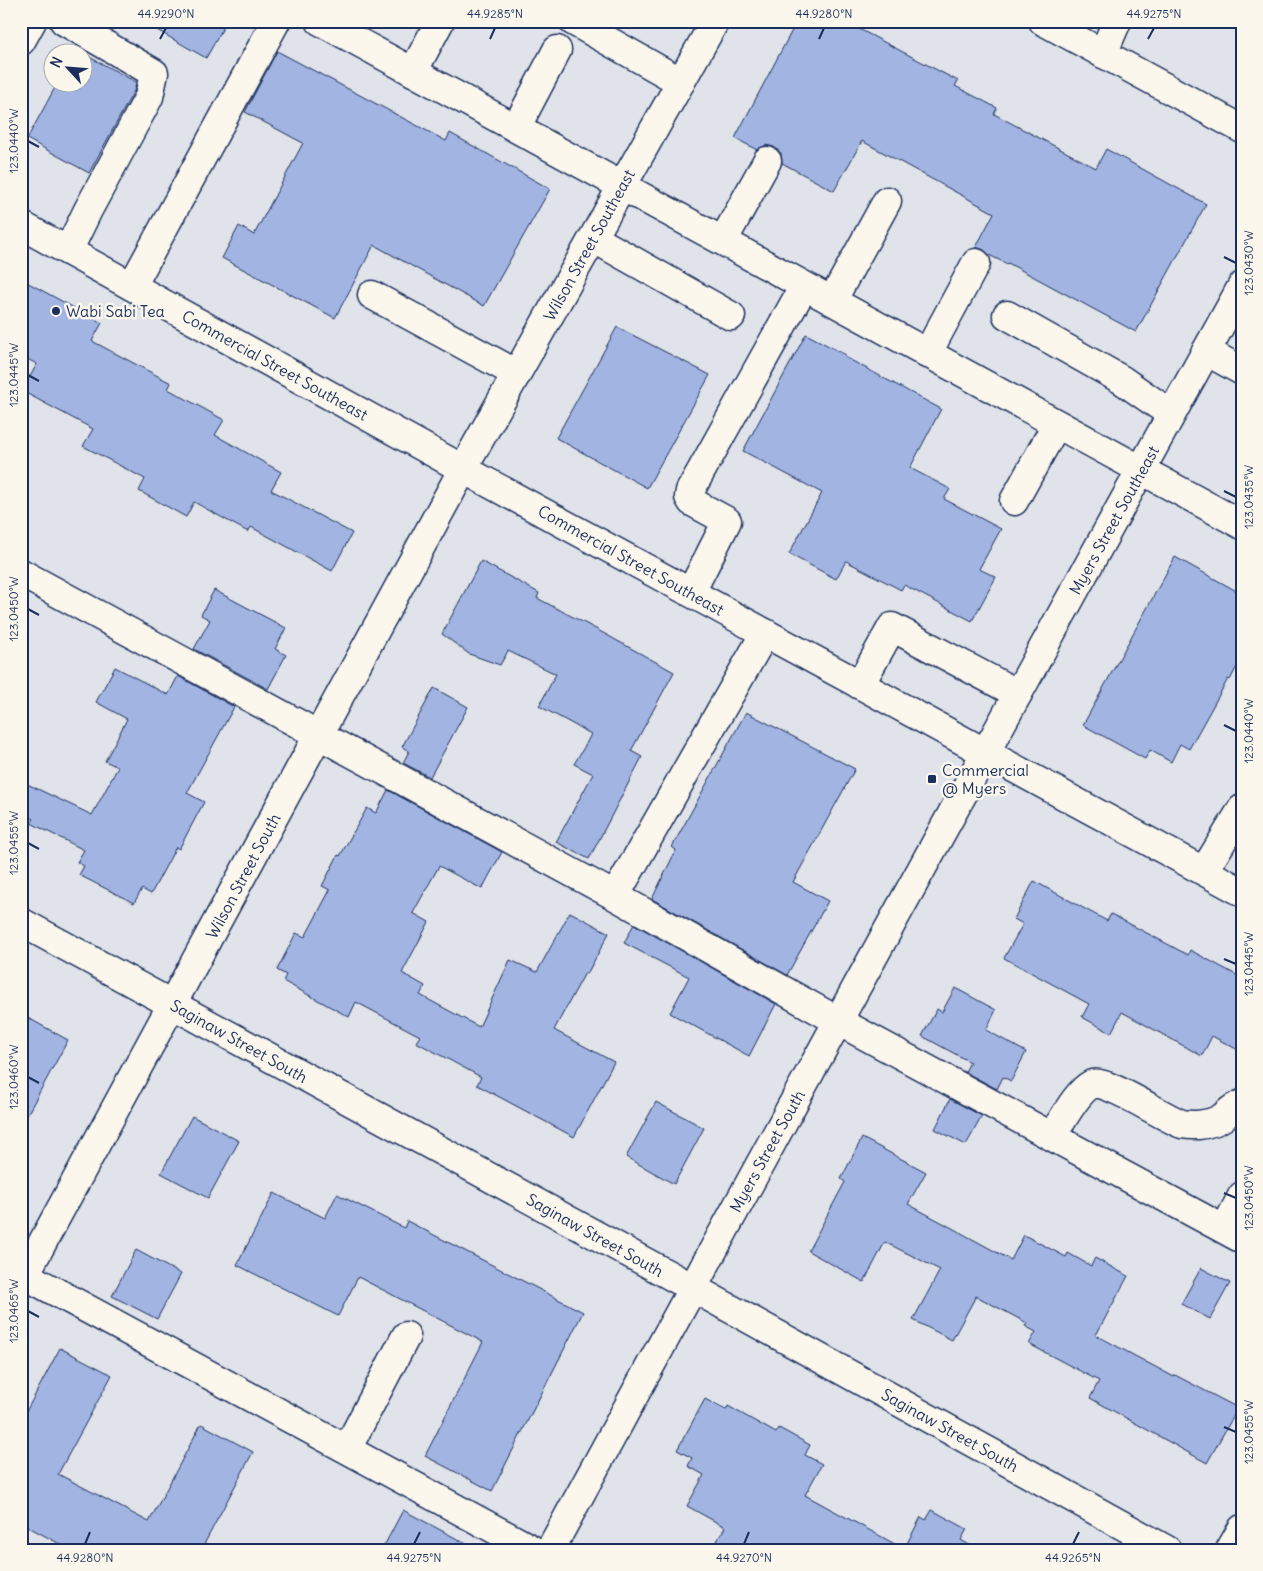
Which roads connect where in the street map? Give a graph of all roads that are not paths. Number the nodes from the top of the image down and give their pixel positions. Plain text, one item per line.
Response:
1 (32, 21) edge
2 (64, 21) edge
3 (276, 21) edge
4 (320, 21) edge
5 (440, 21) edge
6 (573, 21) edge
7 (715, 21) edge
8 (1043, 21) edge
9 (1116, 21) edge
10 (21, 41) edge
11 (557, 50) dead end
12 (1103, 54) junction
13 (413, 72) junction
14 (681, 82) junction
15 (516, 128) junction
16 (1242, 129) edge
17 (767, 161) dead end
18 (622, 186) junction
19 (887, 201) dead end
20 (21, 225) edge
21 (593, 238) junction
22 (723, 241) junction
23 (68, 251) junction
24 (976, 263) dead end
25 (132, 286) junction
26 (804, 286) junction
27 (1242, 286) edge
28 (372, 296) dead end
29 (832, 302) junction
30 (1007, 315) dead end
31 (731, 316) dead end
32 (1206, 351) junction
33 (927, 354) junction
34 (1242, 370) edge
35 (516, 374) junction
36 (1171, 414) junction
37 (1056, 425) junction
38 (464, 469) junction
39 (1140, 471) junction
40 (1014, 501) dead end
41 (1242, 525) edge
42 (21, 573) edge
43 (690, 592) junction
44 (765, 633) junction
45 (860, 685) junction
46 (1018, 694) junction
47 (319, 736) junction
48 (986, 754) junction
49 (1242, 809) edge
50 (1204, 871) junction
51 (1242, 892) edge
52 (615, 896) junction
53 (21, 922) edge
54 (173, 1005) junction
55 (838, 1020) junction
56 (1242, 1104) edge
57 (1052, 1136) junction
58 (1242, 1196) edge
59 (1233, 1234) edge
60 (22, 1277) edge
61 (692, 1288) junction
62 (406, 1336) dead end
63 (347, 1449) junction
64 (1242, 1529) edge
65 (533, 1550) edge
66 (550, 1550) edge
67 (1167, 1550) edge
68 (1230, 1550) edge

1 - 10 street
2 - 23 street
3 - 25 street
4 - 13 street
5 - 13 street
6 - 14 street
7 - 14 street, Wilson Street Southeast
8 - 12 street
9 - 12 street
11 - 15 street
12 - 16 street
13 - 15 street
14 - 18 street, Wilson Street Southeast
15 - 18 street
17 - 22 street
18 - 21 street, Wilson Street Southeast
18 - 22 street
19 - 29 street
20 - 23 street, Commercial Street Southeast
21 - 31 street
21 - 35 street, Wilson Street Southeast
22 - 26 street
23 - 25 street, Commercial Street Southeast
24 - 33 street
25 - 38 street, Commercial Street Southeast
26 - 29 street
26 - 43 street
27 - 32 street, Myers Street Southeast
28 - 35 street
29 - 33 street
30 - 36 street
32 - 34 street
32 - 36 street, Myers Street Southeast
33 - 37 street
35 - 38 street, Wilson Street Southeast
36 - 39 street, Myers Street Southeast
37 - 39 street
37 - 40 street
38 - 43 street, Commercial Street Southeast
38 - 47 street, Wilson Street South
39 - 41 street
39 - 46 street, Myers Street Southeast
42 - 47 street
43 - 44 street, Commercial Street Southeast
44 - 45 street, Commercial Street Southeast
44 - 52 street
45 - 46 street
45 - 48 street, Commercial Street Southeast
46 - 48 street, Myers Street Southeast
47 - 52 street
47 - 54 street, Wilson Street South
48 - 50 street, Commercial Street Southeast
48 - 55 street, Myers Street South
49 - 50 street
50 - 51 street, Commercial Street Southeast
52 - 55 street
53 - 54 street, Saginaw Street South
54 - 60 street, Wilson Street South
54 - 61 street, Saginaw Street South
55 - 57 street
55 - 61 street, Myers Street South
56 - 57 street
57 - 59 street
58 - 59 street
60 - 63 street
61 - 66 street, Myers Street South
61 - 67 street, Saginaw Street South
62 - 63 street
63 - 65 street
64 - 68 street

